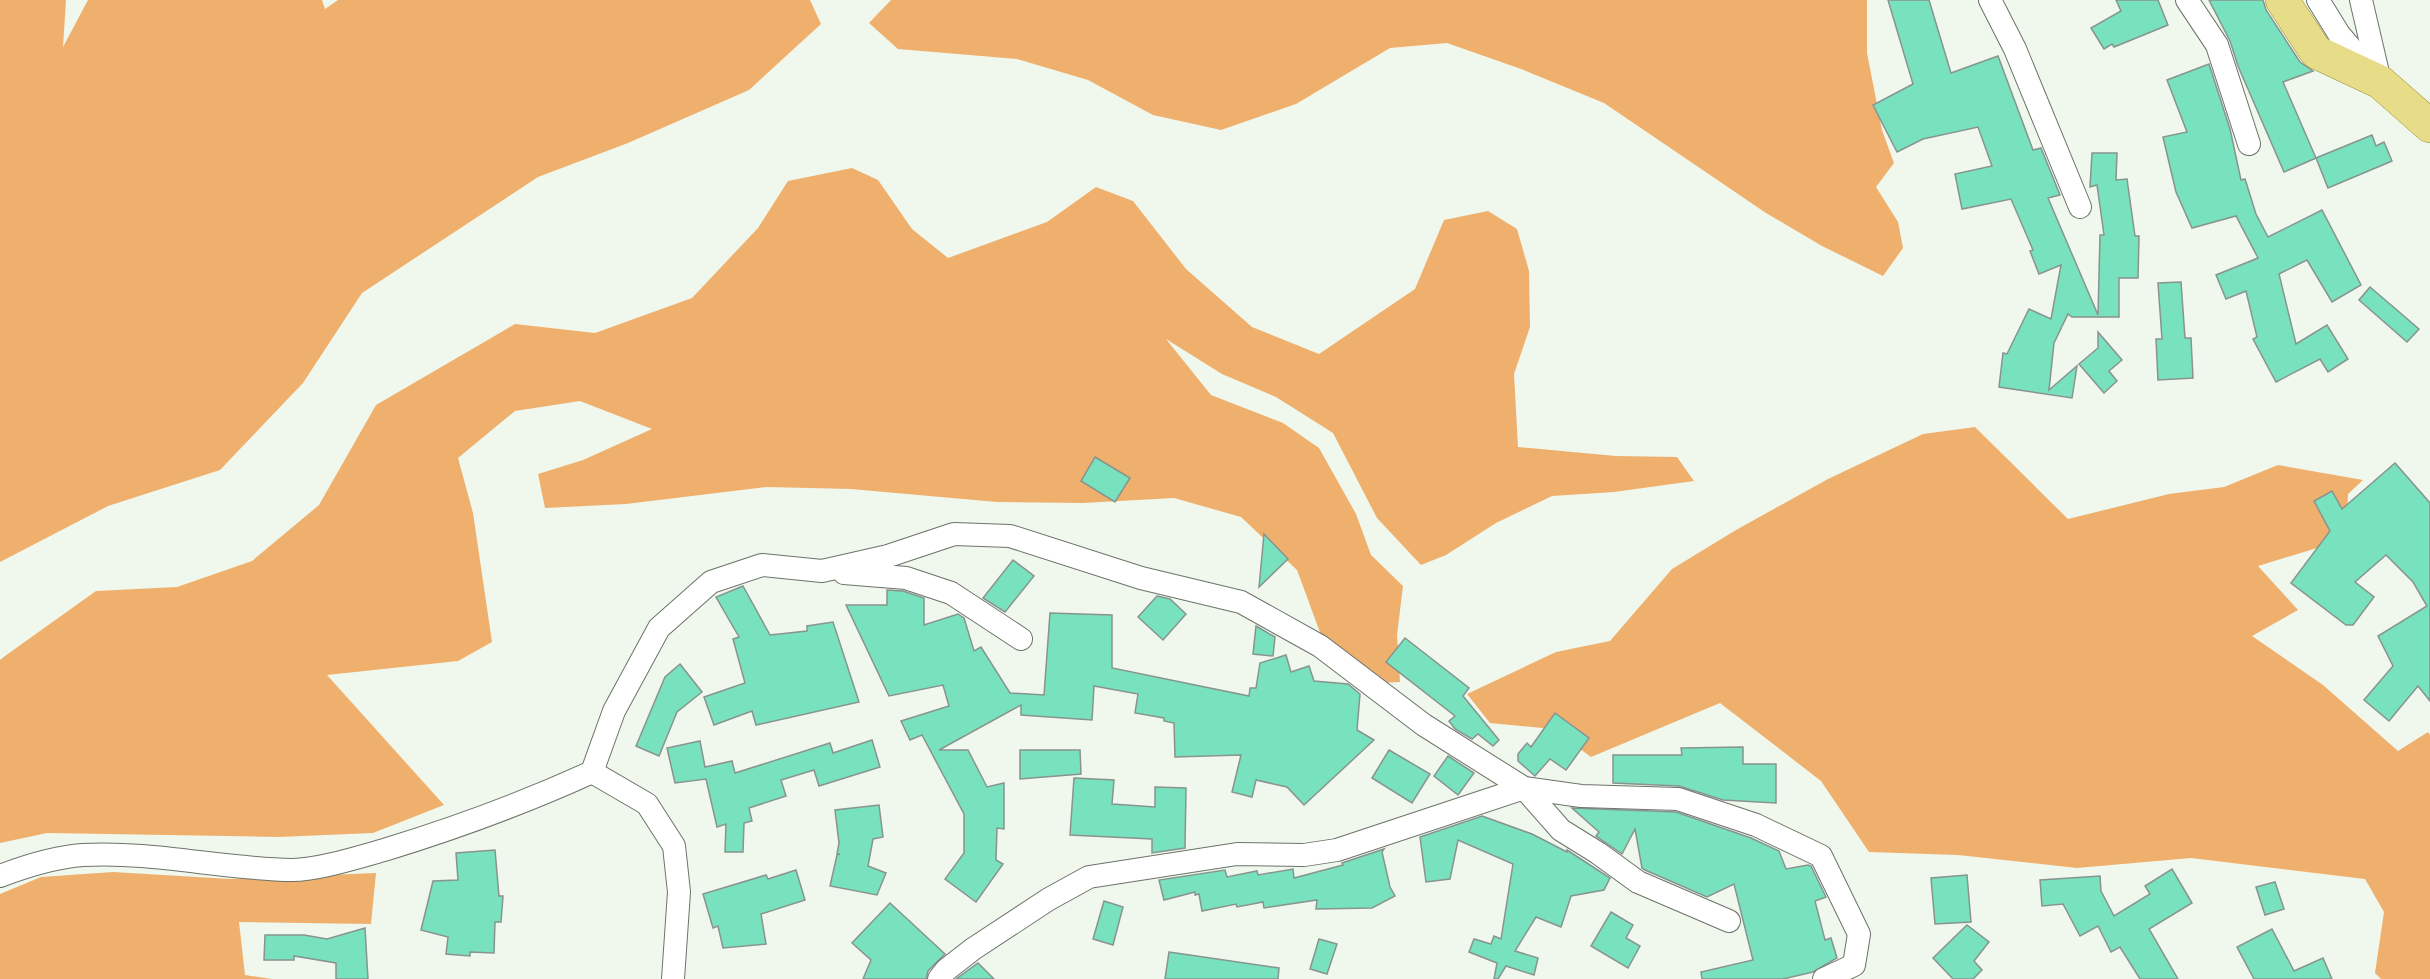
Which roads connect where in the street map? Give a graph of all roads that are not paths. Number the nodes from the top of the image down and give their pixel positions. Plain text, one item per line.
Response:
1 (1990, 0) edge
2 (2187, 0) edge
3 (2282, 0) edge
4 (2318, 0) edge
5 (2361, 0) edge
6 (2380, 82) junction
7 (2430, 126) edge
8 (2249, 144) dead end
9 (2080, 207) dead end
10 (822, 571) junction
11 (1021, 639) dead end
12 (592, 772) junction
13 (1524, 788) junction
14 (0, 876) edge
15 (1729, 921) dead end
16 (673, 979) edge
17 (939, 979) edge
18 (1824, 979) edge

1 - 9 street
2 - 8 street
3 - 6 main road
4 - 6 street
5 - 6 street
6 - 7 main road
10 - 11 street
10 - 12 street
10 - 13 street
12 - 14 street
12 - 16 street
13 - 15 street
13 - 17 street
13 - 18 street

